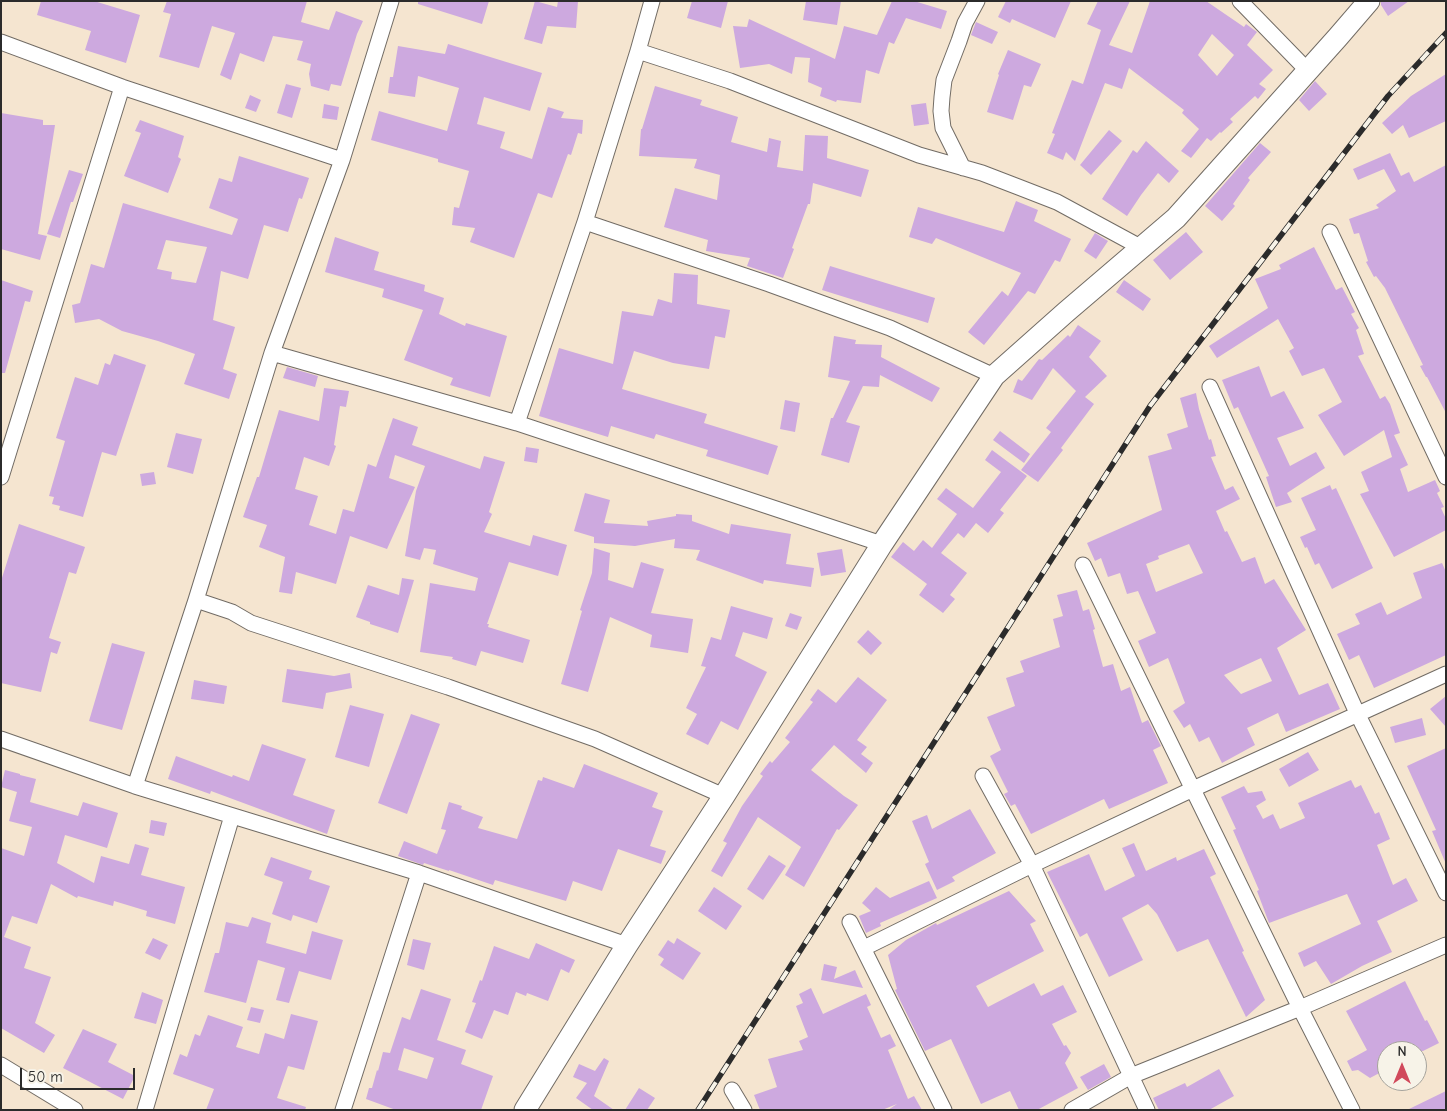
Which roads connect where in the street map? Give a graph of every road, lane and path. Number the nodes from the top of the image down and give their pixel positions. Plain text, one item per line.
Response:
1 (391, 1) edge
2 (652, 1) edge
3 (977, 1) edge
4 (1240, 1) edge
5 (1369, 1) edge
6 (1, 42) edge
7 (638, 51) junction
8 (1308, 71) junction
9 (122, 87) junction
10 (342, 160) junction
11 (963, 168) junction
12 (585, 222) junction
13 (1330, 232) dead end
14 (1142, 248) junction
15 (272, 353) junction
16 (994, 376) junction
17 (1210, 387) dead end
18 (517, 423) junction
19 (1, 477) edge
20 (1446, 477) edge
21 (882, 544) junction
22 (1082, 565) dead end
23 (196, 600) junction
24 (1446, 674) edge
25 (1357, 713) junction
26 (1, 739) edge
27 (983, 776) dead end
28 (136, 786) junction
29 (1193, 789) junction
30 (724, 796) junction
31 (232, 816) junction
32 (1032, 865) junction
33 (420, 873) junction
34 (1446, 893) edge
35 (850, 922) dead end
36 (627, 945) junction
37 (1446, 945) edge
38 (864, 948) junction
39 (1300, 1008) junction
40 (1, 1065) edge
41 (1131, 1076) junction
42 (732, 1090) dead end
43 (75, 1110) edge
44 (145, 1110) edge
45 (342, 1110) edge
46 (525, 1110) edge
47 (744, 1110) edge
48 (944, 1110) edge
49 (1072, 1110) edge
50 (1148, 1110) edge
51 (1352, 1110) edge

1 - 10 street
2 - 7 street
3 - 11 street
4 - 8 street
5 - 8 street
6 - 9 street
7 - 11 street
7 - 12 street
8 - 14 street
9 - 10 street
9 - 19 street
10 - 15 street
11 - 14 street
12 - 16 street
12 - 18 street
13 - 20 street
14 - 16 street
15 - 18 street
15 - 23 street
16 - 21 street
17 - 25 street
18 - 21 street
21 - 30 street
22 - 29 street
23 - 28 street
23 - 30 street
24 - 25 street
25 - 29 street
25 - 34 street
26 - 28 street
27 - 32 street
28 - 31 street
29 - 32 street
29 - 39 street
30 - 36 street
31 - 33 street
31 - 44 street
32 - 38 street
32 - 41 street
33 - 36 street
33 - 45 street
35 - 38 street
36 - 46 street
37 - 39 street
38 - 48 street
39 - 41 street
39 - 51 street
40 - 43 street
41 - 49 street
41 - 50 street
42 - 47 street

